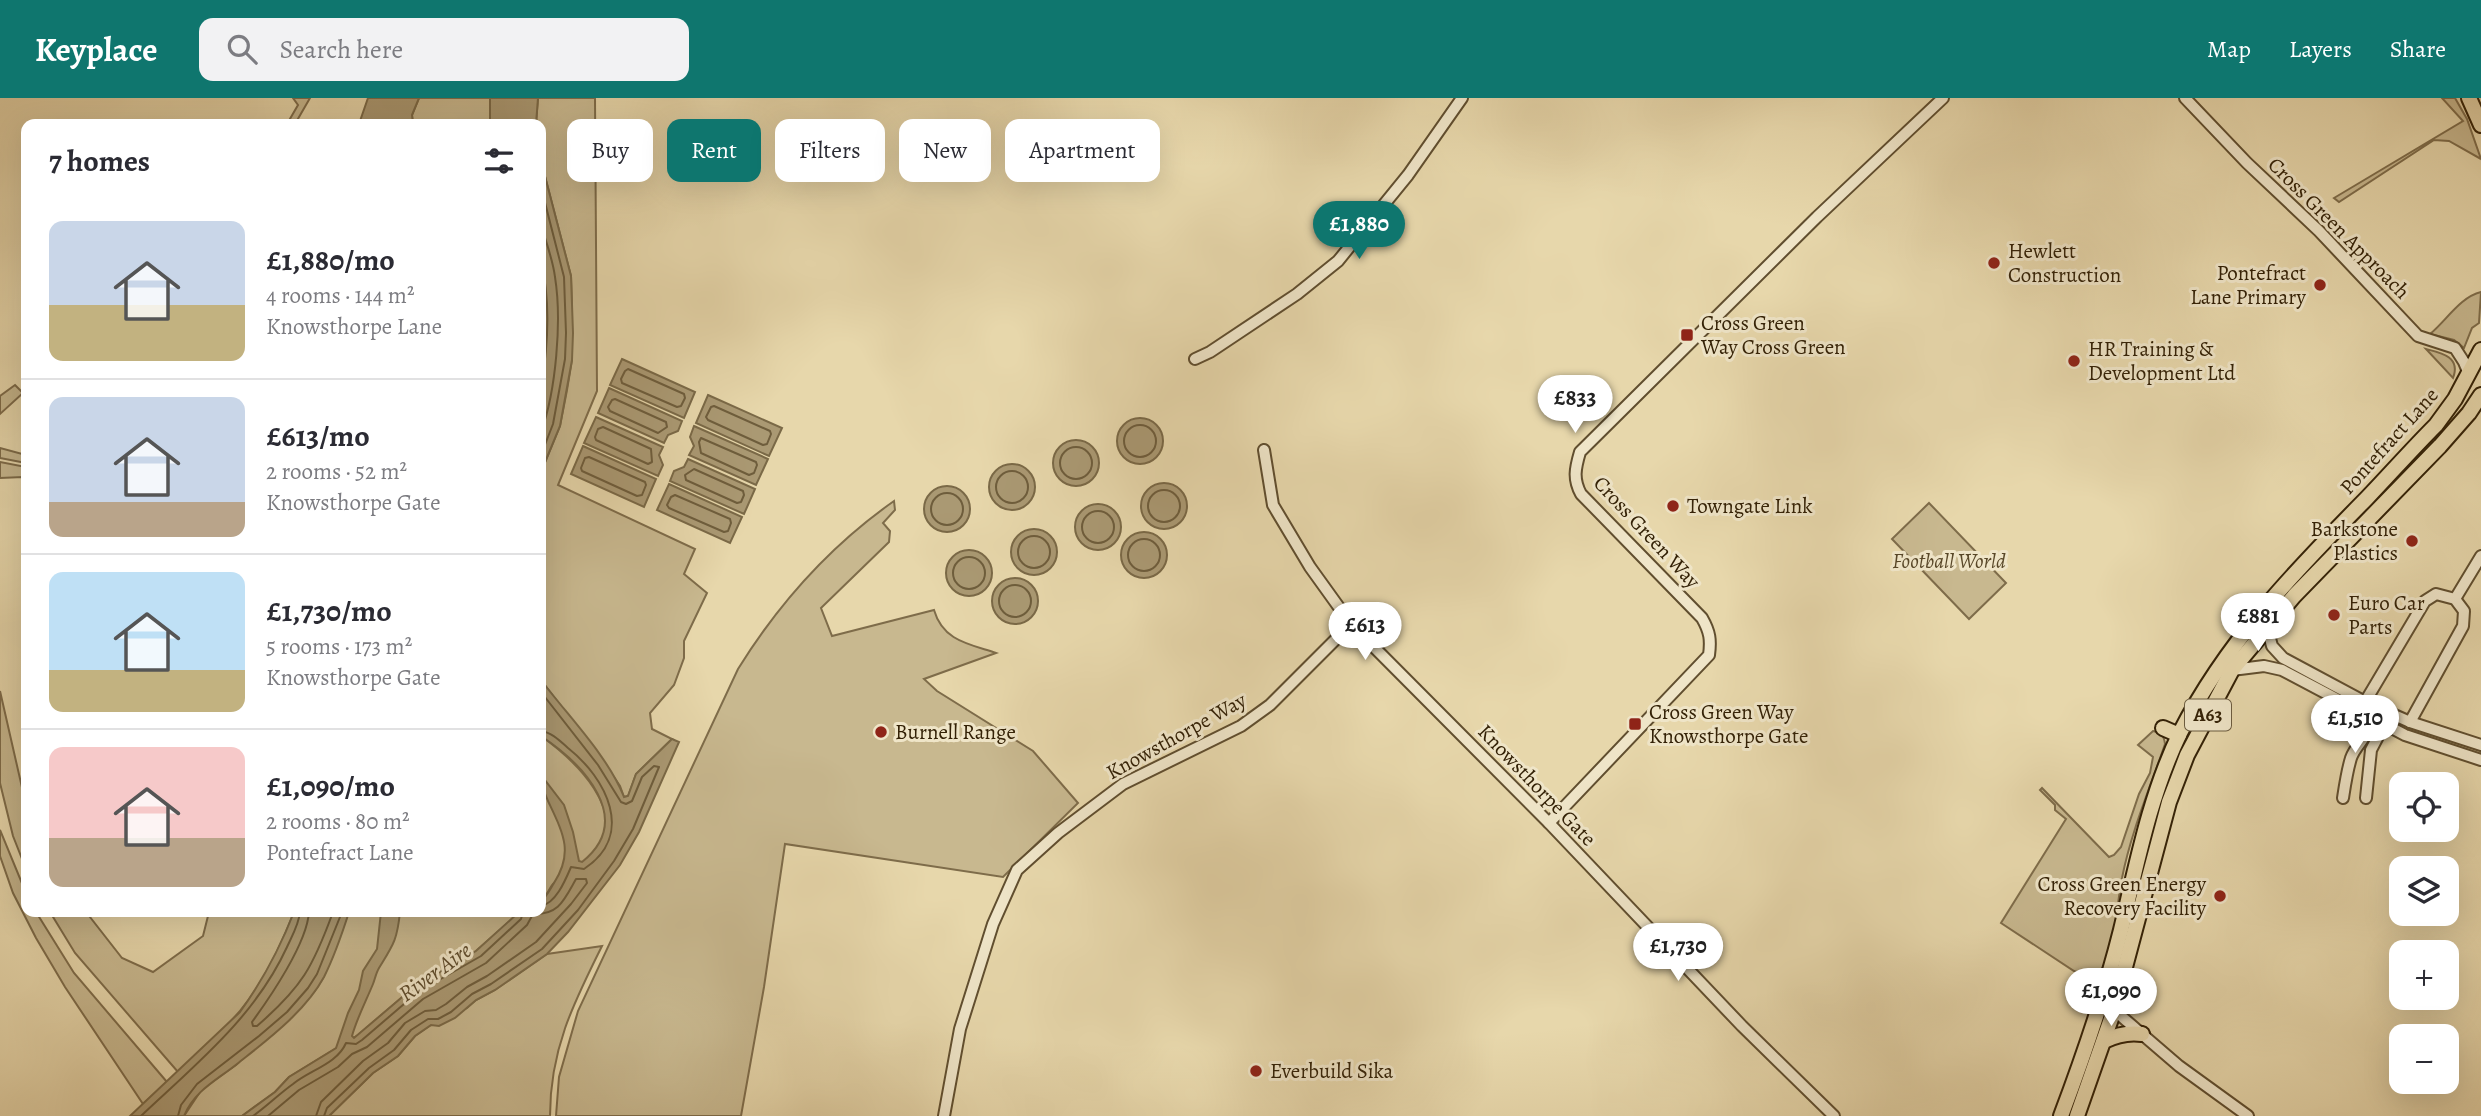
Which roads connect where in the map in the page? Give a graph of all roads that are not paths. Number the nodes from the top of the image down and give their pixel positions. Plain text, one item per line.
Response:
1 (1462, 98) edge
2 (1943, 98) edge
3 (2185, 98) edge
4 (2469, 98) edge
5 (2481, 125) edge
6 (2481, 350) edge
7 (1195, 359) dead end
8 (2469, 374) junction
9 (2481, 395) edge
10 (1264, 450) dead end
11 (2481, 555) edge
12 (2455, 599) junction
13 (1351, 625) junction
14 (2267, 627) junction
15 (2232, 670) junction
16 (2365, 702) junction
17 (2370, 717) junction
18 (2410, 722) junction
19 (2389, 727) junction
20 (2163, 728) dead end
21 (2179, 735) junction
22 (2481, 745) edge
23 (2481, 760) edge
24 (2343, 798) dead end
25 (2366, 798) dead end
26 (1549, 823) junction
27 (2108, 979) junction
28 (2081, 990) dead end
29 (2117, 1001) junction
30 (2142, 1034) junction
31 (2104, 1041) junction
32 (944, 1116) edge
33 (1834, 1116) edge
34 (2061, 1116) edge
35 (2077, 1116) edge
36 (2249, 1116) edge

1 - 7 street
2 - 26 street, Cross Green Way
3 - 8 street, Cross Green Approach
4 - 5 highway
6 - 8 highway, Pontefract Lane / A63
8 - 21 highway, Pontefract Lane / A63
9 - 14 highway, Pontefract Lane / A63
10 - 13 street, Knowsthorpe Gate
11 - 12 street
12 - 16 street
12 - 18 street
13 - 26 street, Knowsthorpe Gate
13 - 32 street, Knowsthorpe Way
14 - 15 highway, Pontefract Lane / A63
14 - 16 street
15 - 17 street
15 - 29 highway, Pontefract Lane / A63
16 - 18 street
16 - 19 street
17 - 19 street
17 - 24 street
18 - 19 street
18 - 22 street
19 - 23 street
19 - 25 street
20 - 21 highway
21 - 27 highway, Pontefract Lane / A63
26 - 33 street, Knowsthorpe Gate
27 - 28 highway
27 - 34 highway, Pontefract Lane / A63
29 - 30 street
29 - 31 highway, Pontefract Lane / A63
30 - 31 highway
30 - 36 street
31 - 35 highway, Pontefract Lane / A63

